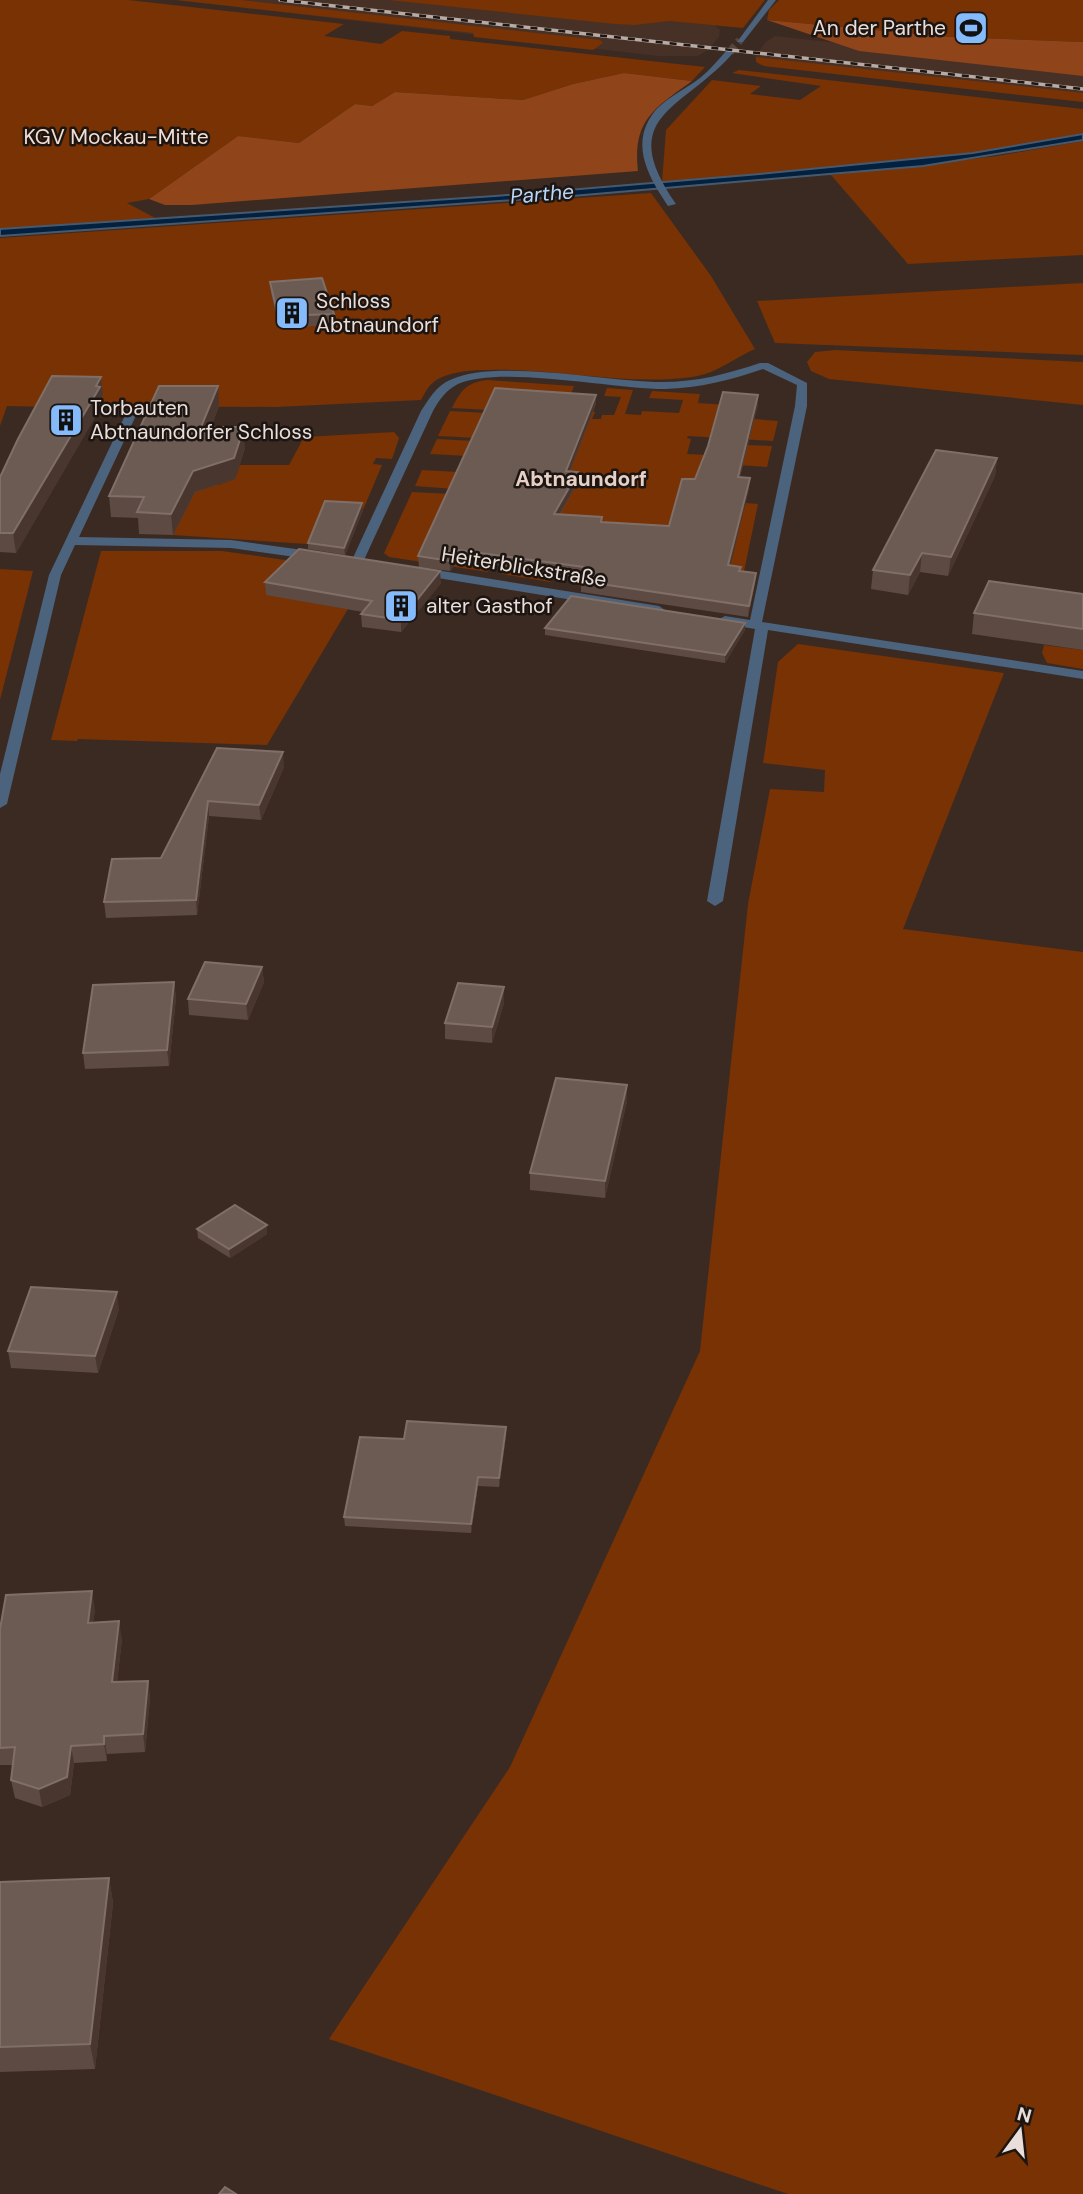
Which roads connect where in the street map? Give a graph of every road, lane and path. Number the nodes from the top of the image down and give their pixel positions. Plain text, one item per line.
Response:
1 (772, 0) edge
2 (740, 40) tunnel mouth
3 (730, 52) tunnel mouth
4 (671, 204) dead end
5 (134, 407) dead end
6 (69, 541) junction
7 (398, 568) edge
8 (673, 612) edge
9 (714, 618) edge
10 (759, 626) junction
11 (1083, 675) edge
12 (0, 804) edge
13 (715, 901) dead end

1 - 2 street
3 - 4 street
5 - 6 street
6 - 10 street
6 - 12 street
7 - 8 street, Heiterblickstraße
9 - 10 street
10 - 11 street
10 - 13 street

